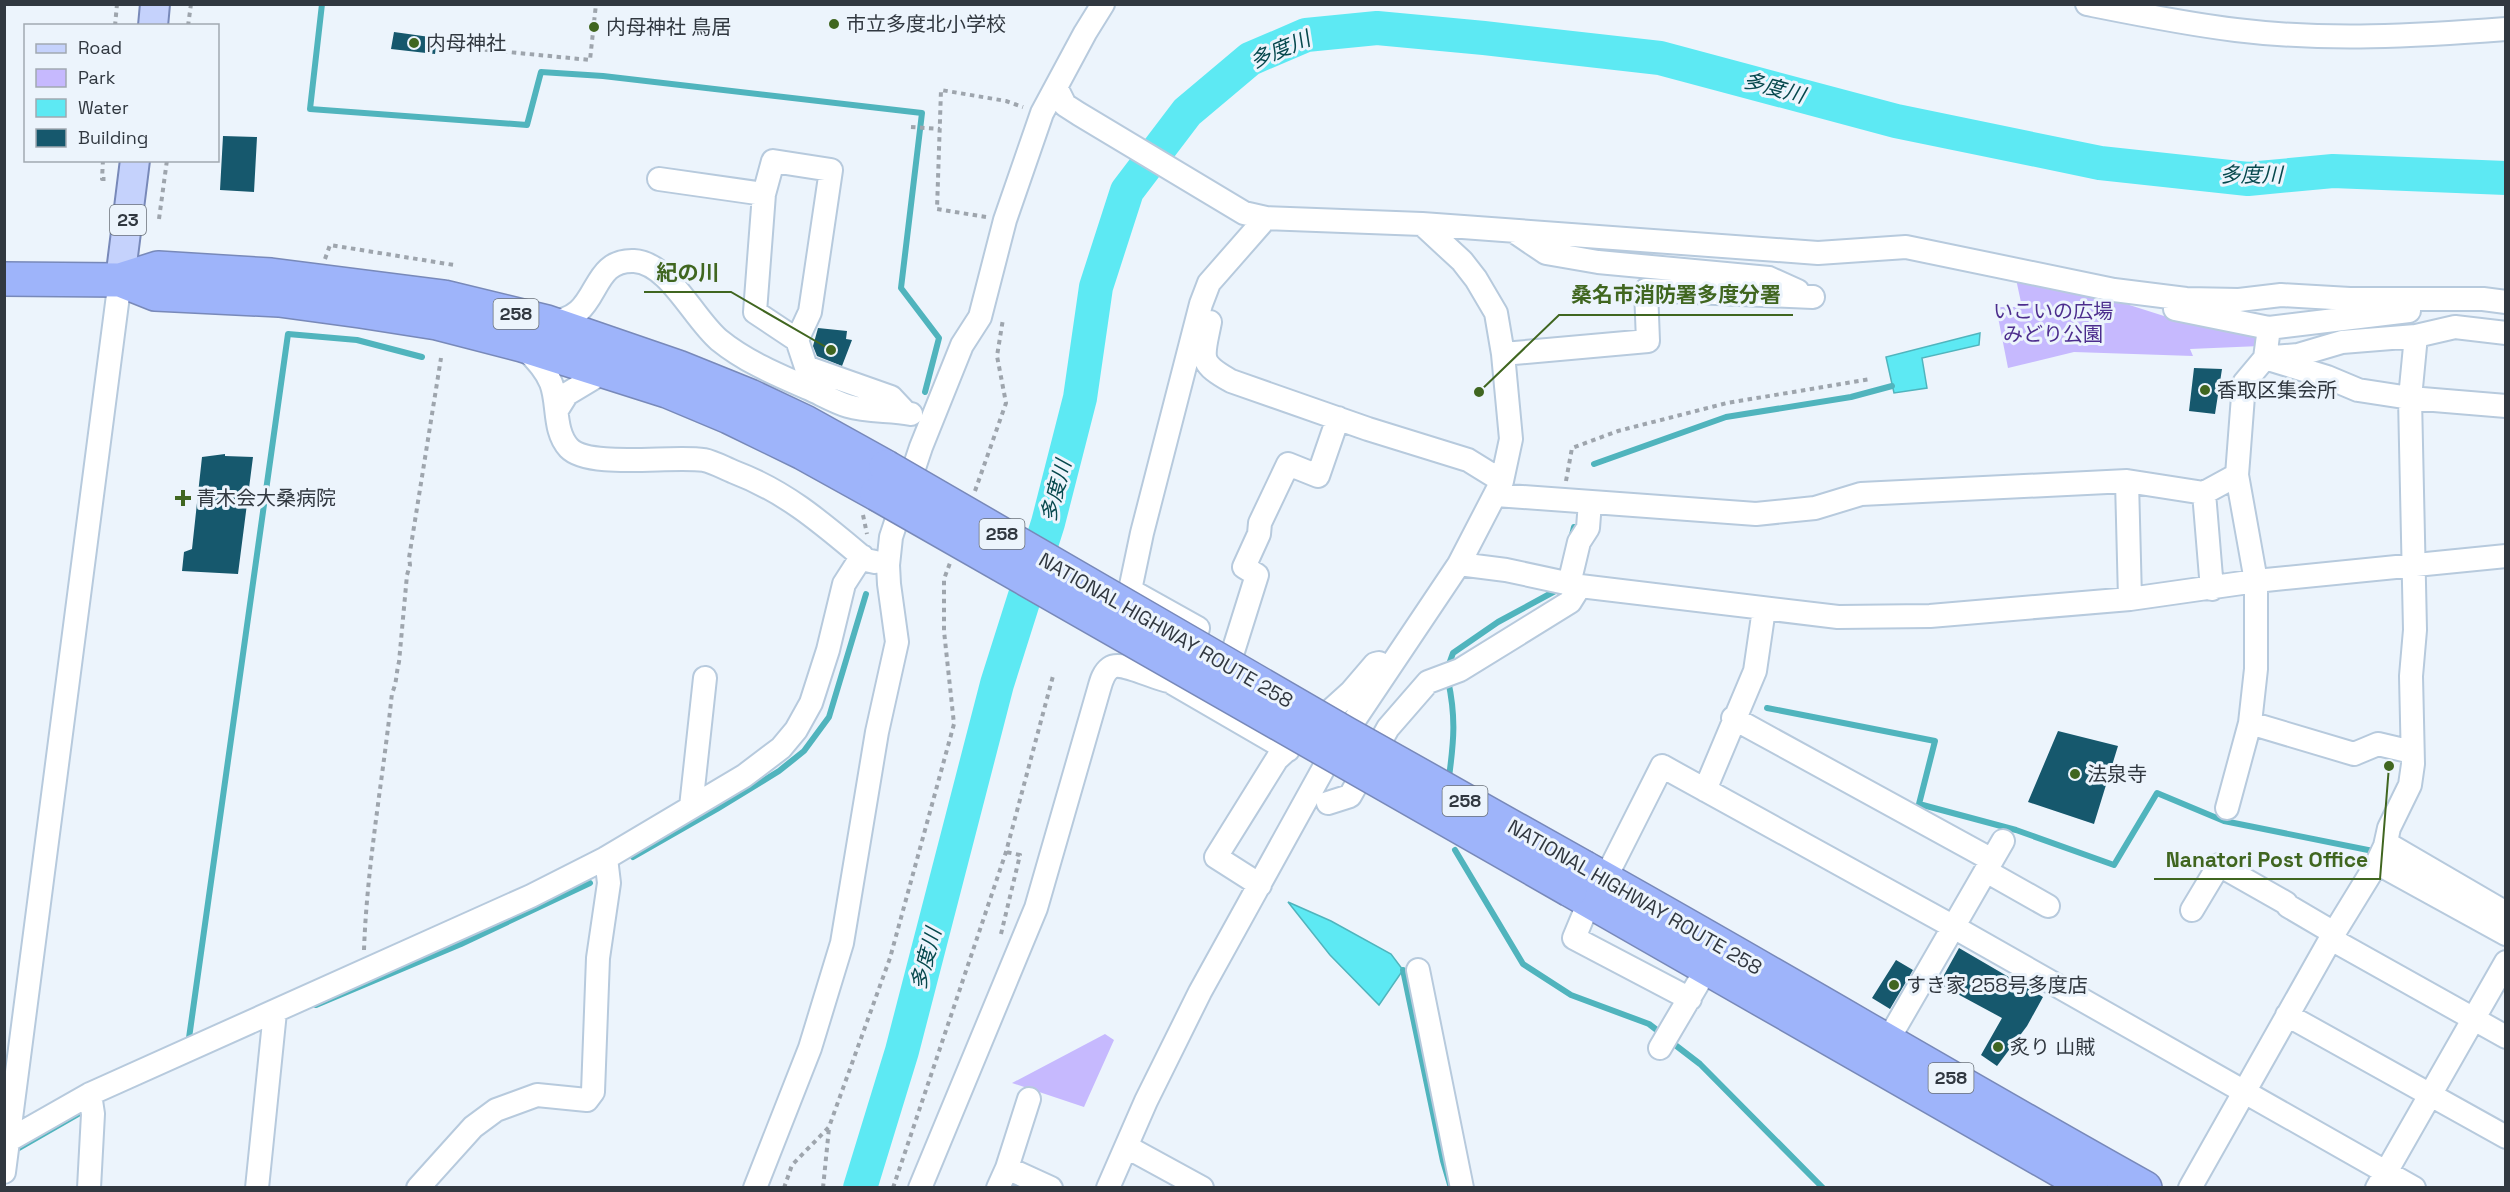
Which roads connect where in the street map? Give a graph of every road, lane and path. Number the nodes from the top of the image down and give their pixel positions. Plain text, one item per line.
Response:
1 (117, 4) edge
2 (155, 4) edge
3 (191, 4) edge
4 (596, 4) edge
5 (1103, 4) edge
6 (2087, 4) edge
7 (114, 24) edge
8 (153, 24) edge
9 (188, 24) edge
10 (2505, 28) edge
11 (468, 48) dead end
12 (1056, 87) junction
13 (1006, 101) dead end
14 (911, 127) dead end
15 (939, 129) junction
16 (135, 162) edge
17 (167, 162) edge
18 (659, 179) dead end
19 (764, 195) junction
20 (1266, 218) junction
21 (159, 219) dead end
22 (1005, 220) junction
23 (1422, 224) junction
24 (1514, 231) junction
25 (454, 265) dead end
26 (4, 279) edge
27 (120, 280) junction
28 (321, 281) junction
29 (1209, 283) junction
30 (2125, 291) junction
31 (2430, 298) junction
32 (590, 300) junction
33 (2505, 302) edge
34 (1003, 317) dead end
35 (547, 322) junction
36 (2269, 328) junction
37 (2505, 333) edge
38 (2416, 336) junction
39 (797, 340) junction
40 (522, 345) junction
41 (1503, 354) junction
42 (611, 357) junction
43 (441, 358) dead end
44 (2265, 358) junction
45 (1872, 379) dead end
46 (2410, 398) junction
47 (2505, 406) edge
48 (557, 410) junction
49 (906, 413) junction
50 (933, 418) junction
51 (1338, 418) junction
52 (2237, 475) junction
53 (2127, 481) junction
54 (1499, 488) junction
55 (2204, 493) junction
56 (1563, 500) junction
57 (971, 502) dead end
58 (1590, 502) junction
59 (862, 556) junction
60 (2505, 556) edge
61 (951, 557) dead end
62 (1459, 564) junction
63 (888, 565) junction
64 (2414, 565) junction
65 (2256, 581) junction
66 (1574, 585) junction
67 (2212, 589) junction
68 (2130, 599) junction
69 (1764, 609) junction
70 (1395, 658) junction
71 (1053, 676) dead end
72 (705, 678) dead end
73 (1169, 681) junction
74 (1215, 708) junction
75 (1733, 718) junction
76 (2250, 723) junction
77 (1338, 744) junction
78 (1288, 750) junction
79 (2412, 752) junction
80 (1705, 790) junction
81 (1328, 803) dead end
82 (691, 807) junction
83 (2227, 808) dead end
84 (2383, 851) junction
85 (1006, 852) junction
86 (1994, 857) junction
87 (606, 858) junction
88 (1260, 885) junction
89 (1587, 885) junction
90 (2048, 906) dead end
91 (2192, 910) dead end
92 (2505, 913) edge
93 (1952, 926) junction
94 (2505, 934) edge
95 (2333, 936) junction
96 (1000, 941) dead end
97 (2505, 962) edge
98 (1707, 968) junction
99 (1418, 970) dead end
100 (363, 971) junction
101 (1690, 999) junction
102 (274, 1012) junction
103 (2287, 1015) junction
104 (2473, 1018) junction
105 (2505, 1037) edge
106 (1888, 1040) junction
107 (1660, 1048) dead end
108 (2245, 1091) junction
109 (90, 1094) junction
110 (2431, 1095) junction
111 (1029, 1099) dead end
112 (829, 1127) junction
113 (2505, 1137) edge
114 (7, 1141) edge
115 (1127, 1147) junction
116 (4, 1172) edge
117 (1002, 1178) edge
118 (2382, 1179) edge
119 (89, 1188) edge
120 (257, 1188) edge
121 (418, 1188) edge
122 (755, 1188) edge
123 (784, 1188) edge
124 (824, 1188) edge
125 (892, 1188) edge
126 (920, 1188) edge
127 (1051, 1188) edge
128 (1108, 1188) edge
129 (1202, 1188) edge
130 (1462, 1188) edge
131 (2091, 1188) edge
132 (2145, 1188) edge
133 (2190, 1188) edge
134 (2414, 1188) edge

1 - 7 path
2 - 8 main road
3 - 9 path
4 - 11 path
5 - 12 street
6 - 10 street
12 - 20 street
12 - 22 street
13 - 15 path
14 - 15 path
15 - 22 path
16 - 27 main road, 23
17 - 21 path
18 - 19 street
19 - 39 street
19 - 39 street
20 - 23 street
20 - 29 street
22 - 50 street
23 - 24 street
23 - 41 street
24 - 30 street
24 - 41 street
25 - 28 path
26 - 27 highway, NATIONAL HIGHWAY ROUTE 258 / 258
27 - 28 highway, NATIONAL HIGHWAY ROUTE 258 / 258
27 - 40 highway, NATIONAL HIGHWAY ROUTE 258 / 258
27 - 114 street
28 - 35 highway, NATIONAL HIGHWAY ROUTE 258 / 258
29 - 51 street
29 - 73 street
30 - 31 street
30 - 36 street
31 - 33 street
31 - 36 street
32 - 35 street
32 - 42 street
32 - 49 street
34 - 57 path
35 - 42 highway, NATIONAL HIGHWAY ROUTE 258 / 258
36 - 44 street
37 - 38 street
38 - 44 street
38 - 46 street
39 - 49 street
40 - 42 highway, NATIONAL HIGHWAY ROUTE 258 / 258
40 - 48 street
41 - 54 street
42 - 48 street
42 - 77 highway, NATIONAL HIGHWAY ROUTE 258 / 258, bridge
43 - 100 path
44 - 46 street
44 - 52 street
45 - 56 path
46 - 47 street
46 - 64 street
48 - 59 street
49 - 50 street
50 - 63 street
51 - 54 street
51 - 74 street
52 - 55 street
52 - 65 street
53 - 55 street
53 - 58 street
53 - 68 street
54 - 56 street
54 - 62 street
55 - 67 street
56 - 58 street
58 - 66 street
59 - 63 street
59 - 82 street
60 - 64 street
61 - 112 path
62 - 66 street
62 - 70 street
63 - 122 street
64 - 65 street
64 - 79 street
65 - 67 street
65 - 76 street
66 - 69 street
66 - 81 street
67 - 68 street
68 - 69 street
69 - 75 street
70 - 77 street
70 - 78 street
71 - 85 path
72 - 82 street
73 - 74 street
73 - 126 street
74 - 78 street
75 - 80 street
75 - 86 street
76 - 79 street
76 - 83 street
77 - 88 street
77 - 89 highway, NATIONAL HIGHWAY ROUTE 258 / 258, bridge
78 - 88 street
79 - 84 street
80 - 89 street
80 - 93 street
82 - 87 street
84 - 92 street
84 - 94 street
84 - 95 street
85 - 96 path
85 - 125 path
86 - 90 street
86 - 93 street
87 - 100 street
87 - 121 street
88 - 115 street
89 - 98 highway, NATIONAL HIGHWAY ROUTE 258 / 258
89 - 101 street
89 - 106 highway, NATIONAL HIGHWAY ROUTE 258 / 258
91 - 95 street
93 - 106 street
93 - 108 street
95 - 103 street
95 - 104 street
97 - 104 street
98 - 101 street
98 - 131 highway, NATIONAL HIGHWAY ROUTE 258 / 258
99 - 130 street
100 - 102 street
101 - 107 street
102 - 109 street
102 - 120 street
103 - 108 street
103 - 110 street
104 - 105 street
104 - 110 street
106 - 132 highway, NATIONAL HIGHWAY ROUTE 258 / 258
108 - 118 street
108 - 133 street
109 - 114 street
109 - 119 street
110 - 113 street
110 - 118 street
111 - 117 street
112 - 123 path
112 - 124 path
114 - 116 street
115 - 128 street
115 - 129 street
117 - 127 street
118 - 134 street

